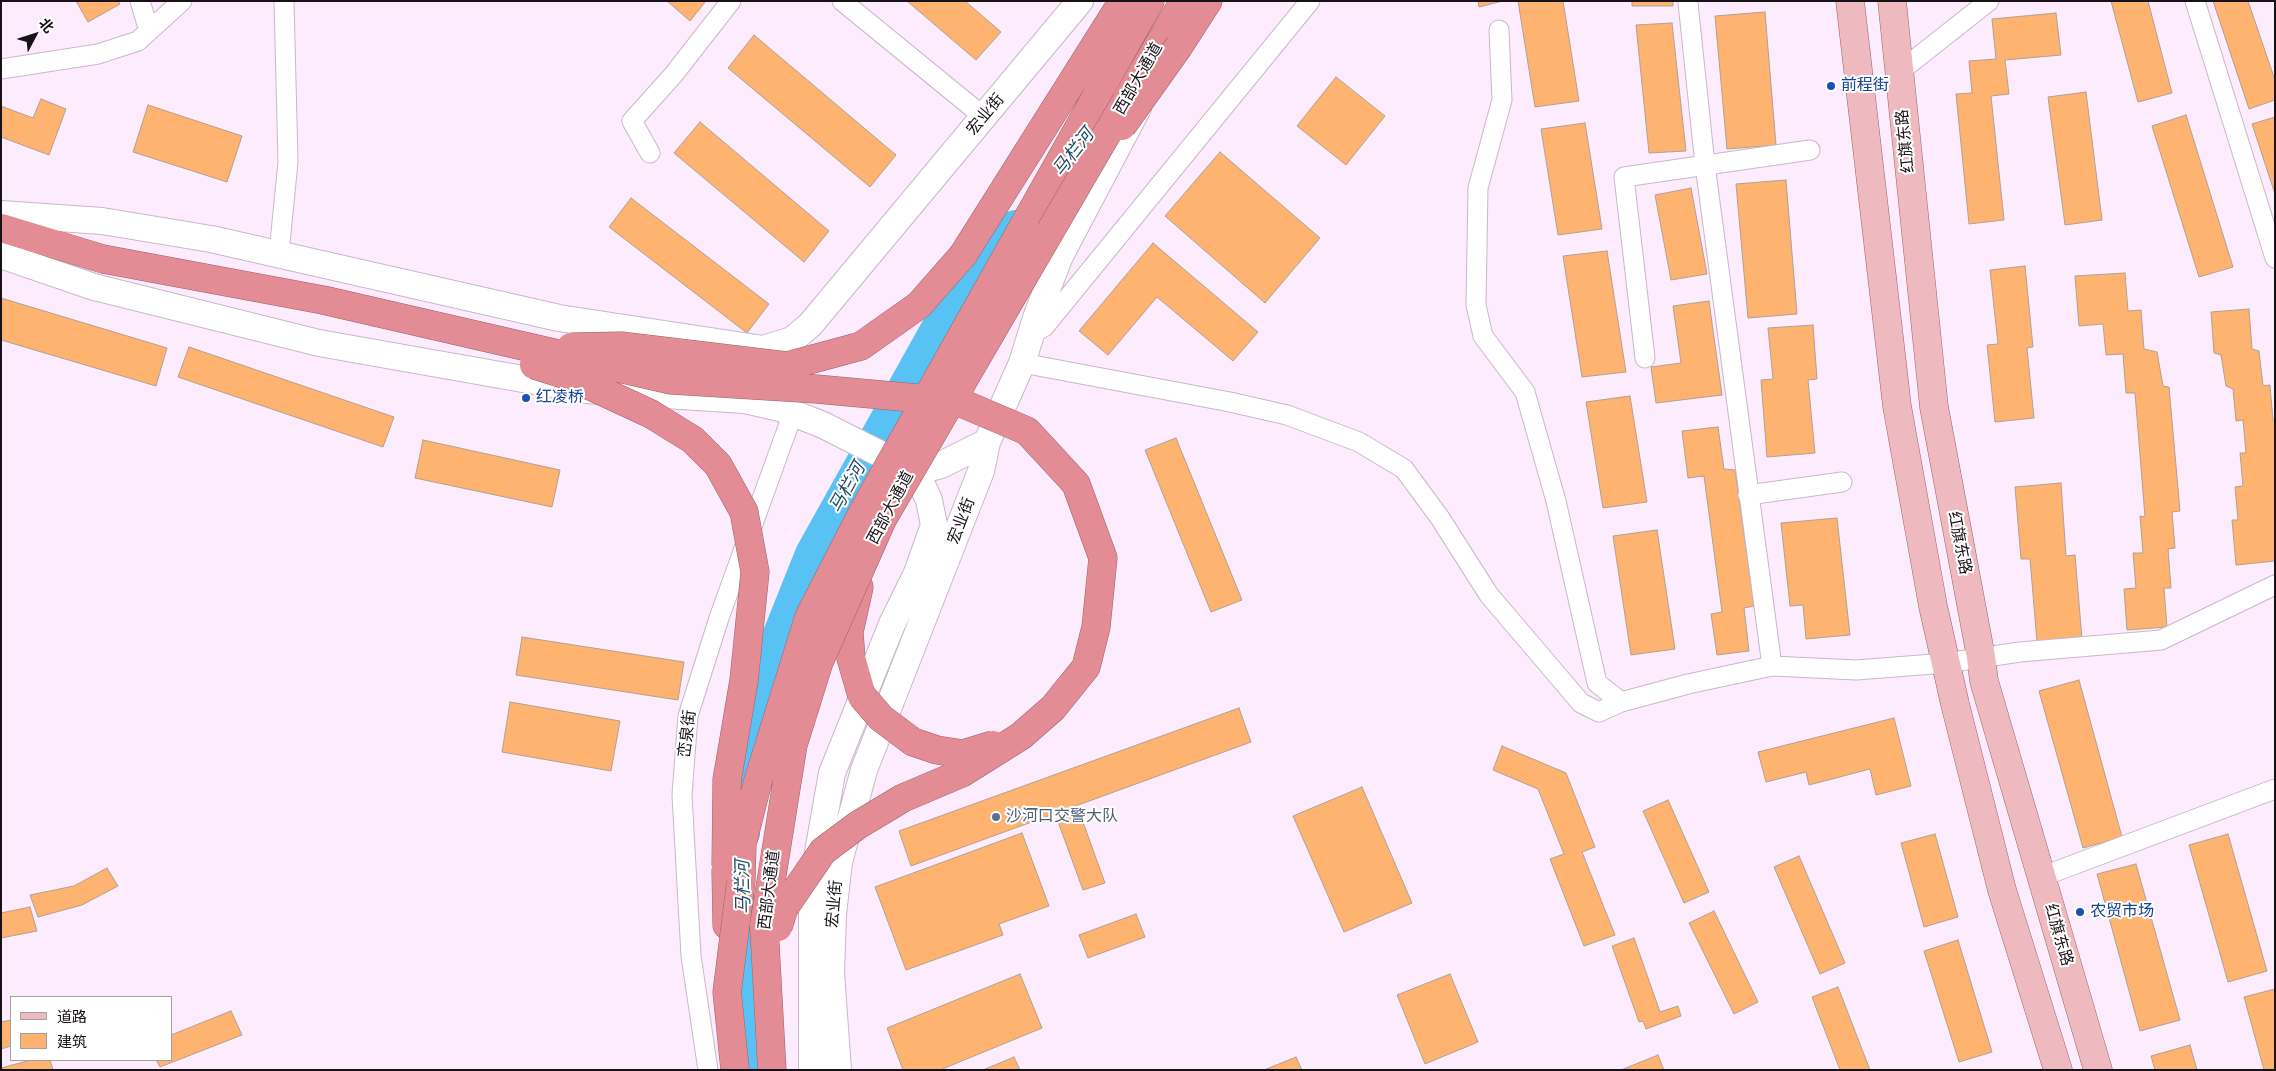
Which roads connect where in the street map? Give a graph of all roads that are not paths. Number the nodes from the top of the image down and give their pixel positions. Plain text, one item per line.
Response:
1 (140, 1) edge
2 (182, 1) edge
3 (284, 1) edge
4 (731, 1) edge
5 (842, 1) edge
6 (1080, 1) edge
7 (1123, 1) edge
8 (1150, 1) edge
9 (1184, 1) edge
10 (1193, 1) edge
11 (1208, 1) edge
12 (1310, 1) edge
13 (1850, 1) edge
14 (1892, 1) edge
15 (1990, 1) edge
16 (2195, 1) edge
17 (1688, 3) dead end
18 (1499, 30) dead end
19 (149, 31) junction
20 (1, 69) edge
21 (1898, 72) junction
22 (984, 117) junction
23 (1810, 150) dead end
24 (650, 153) dead end
25 (1705, 165) junction
26 (1079, 183) junction
27 (1, 214) edge
28 (1, 228) edge
29 (1, 236) edge
30 (279, 254) junction
31 (1, 255) edge
32 (2275, 258) edge
33 (103, 259) junction
34 (323, 300) junction
35 (810, 325) junction
36 (1034, 325) junction
37 (530, 348) junction
38 (1645, 358) dead end
39 (1022, 363) junction
40 (793, 413) junction
41 (987, 442) junction
42 (916, 472) junction
43 (1842, 482) dead end
44 (1748, 495) junction
45 (873, 540) junction
46 (2275, 585) edge
47 (1981, 657) junction
48 (1946, 663) junction
49 (1772, 666) junction
50 (1621, 702) junction
51 (1021, 736) junction
52 (2275, 789) edge
53 (2041, 877) junction
54 (767, 983) junction
55 (727, 992) junction
56 (708, 1070) edge
57 (735, 1070) edge
58 (772, 1070) edge
59 (812, 1070) edge
60 (838, 1070) edge
61 (2058, 1070) edge
62 (2098, 1070) edge

1 - 19 street
2 - 19 street
3 - 30 street
4 - 24 street
5 - 22 street
6 - 22 main road, 宏业街
7 - 37 highway, bridge
8 - 55 highway, 西部大通道, bridge
9 - 26 highway, 西部大通道, bridge
10 - 36 main road, 宏业街, bridge
11 - 26 highway, bridge
12 - 36 street
13 - 48 main road
14 - 21 main road, 红旗东路
15 - 21 street
16 - 32 street
17 - 25 street
18 - 50 street
19 - 20 street
21 - 47 main road, 红旗东路
22 - 35 main road, 宏业街
23 - 25 street
25 - 38 street
25 - 44 street
26 - 45 highway, 西部大通道, bridge
27 - 30 main road
28 - 33 highway
29 - 33 highway
30 - 35 main road, 宏业街
31 - 40 main road
33 - 34 highway, bridge
34 - 37 highway, bridge
34 - 55 highway, bridge
35 - 40 main road
36 - 39 main road, 宏业街
37 - 51 highway, bridge
39 - 41 main road, 宏业街
39 - 50 street
40 - 42 main road
40 - 56 street, 峦泉街
41 - 42 main road
41 - 60 main road, 宏业街
42 - 59 main road, 宏业街
43 - 44 street
44 - 49 street
45 - 51 highway, bridge
45 - 54 highway, 西部大通道, bridge
46 - 47 street
47 - 48 street
47 - 53 main road, 红旗东路
48 - 49 street
48 - 61 main road
49 - 50 street
51 - 54 highway, bridge
52 - 53 street
53 - 62 main road, 红旗东路
54 - 58 highway, 西部大通道, bridge
55 - 57 highway, 西部大通道, bridge

